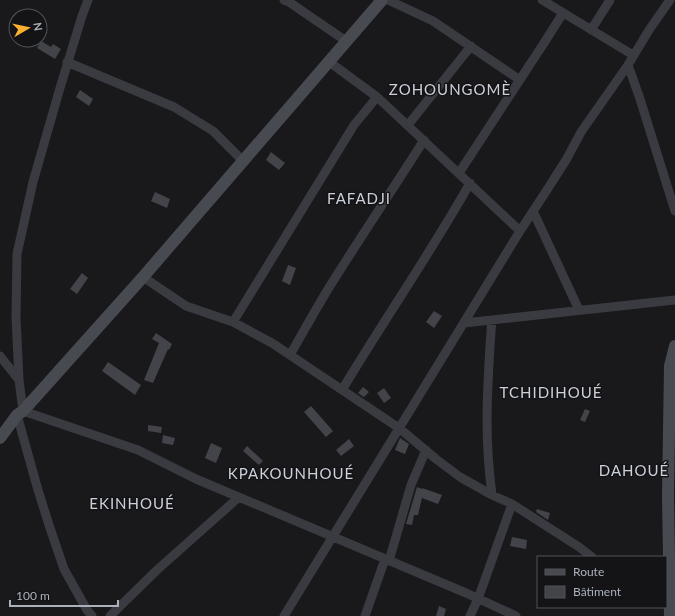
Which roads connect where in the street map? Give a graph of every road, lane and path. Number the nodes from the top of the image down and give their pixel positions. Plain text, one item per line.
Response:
1 (88, 0) edge
2 (284, 0) edge
3 (382, 0) edge
4 (388, 0) edge
5 (542, 0) edge
6 (610, 0) edge
7 (670, 0) edge
8 (562, 13) junction
9 (591, 30) junction
10 (346, 41) junction
11 (471, 46) junction
12 (633, 55) junction
13 (328, 61) junction
14 (68, 62) junction
15 (628, 65) junction
16 (520, 80) junction
17 (377, 97) junction
18 (408, 125) junction
19 (424, 140) junction
20 (243, 161) junction
21 (459, 173) junction
22 (470, 183) junction
23 (675, 210) edge
24 (533, 212) junction
25 (520, 231) junction
26 (142, 277) junction
27 (675, 300) edge
28 (579, 310) junction
29 (492, 320) junction
30 (233, 322) junction
31 (464, 323) junction
32 (675, 346) edge
33 (290, 355) junction
34 (0, 356) edge
35 (19, 380) junction
36 (342, 390) junction
37 (20, 413) junction
38 (399, 428) junction
39 (0, 438) edge
40 (426, 450) junction
41 (492, 495) junction
42 (239, 497) junction
43 (512, 504) junction
44 (332, 536) junction
45 (591, 556) edge
46 (387, 560) junction
47 (478, 599) junction
48 (667, 611) edge
49 (92, 616) edge
50 (110, 616) edge
51 (284, 616) edge
52 (365, 616) edge
53 (470, 616) edge
54 (516, 616) edge

1 - 14 street
2 - 10 street
3 - 10 main road
4 - 11 street
5 - 8 street
6 - 9 street
7 - 12 street
8 - 9 street
8 - 16 street
9 - 12 street
10 - 13 main road
11 - 16 street
11 - 18 street
12 - 15 street
13 - 17 street
13 - 20 main road
14 - 20 street
14 - 35 street
15 - 23 street
15 - 24 street
16 - 21 street
17 - 18 street
17 - 30 street
18 - 19 street
19 - 21 street
19 - 33 street
20 - 26 main road
21 - 22 street
22 - 25 street
22 - 36 street
24 - 25 street
24 - 28 street
25 - 31 street
26 - 30 street
26 - 37 main road
27 - 28 street
28 - 29 street
29 - 31 street
29 - 41 street
30 - 33 street
31 - 38 street
32 - 48 main road
33 - 36 street
34 - 35 street
35 - 37 street
36 - 38 street
37 - 39 main road
37 - 42 street
37 - 49 street
38 - 40 street
38 - 44 street
40 - 41 street
40 - 46 street
41 - 43 street
42 - 44 street
42 - 50 street
43 - 45 street
43 - 47 street
44 - 46 street
44 - 51 street
46 - 47 street
46 - 52 street
47 - 53 street
47 - 54 street

